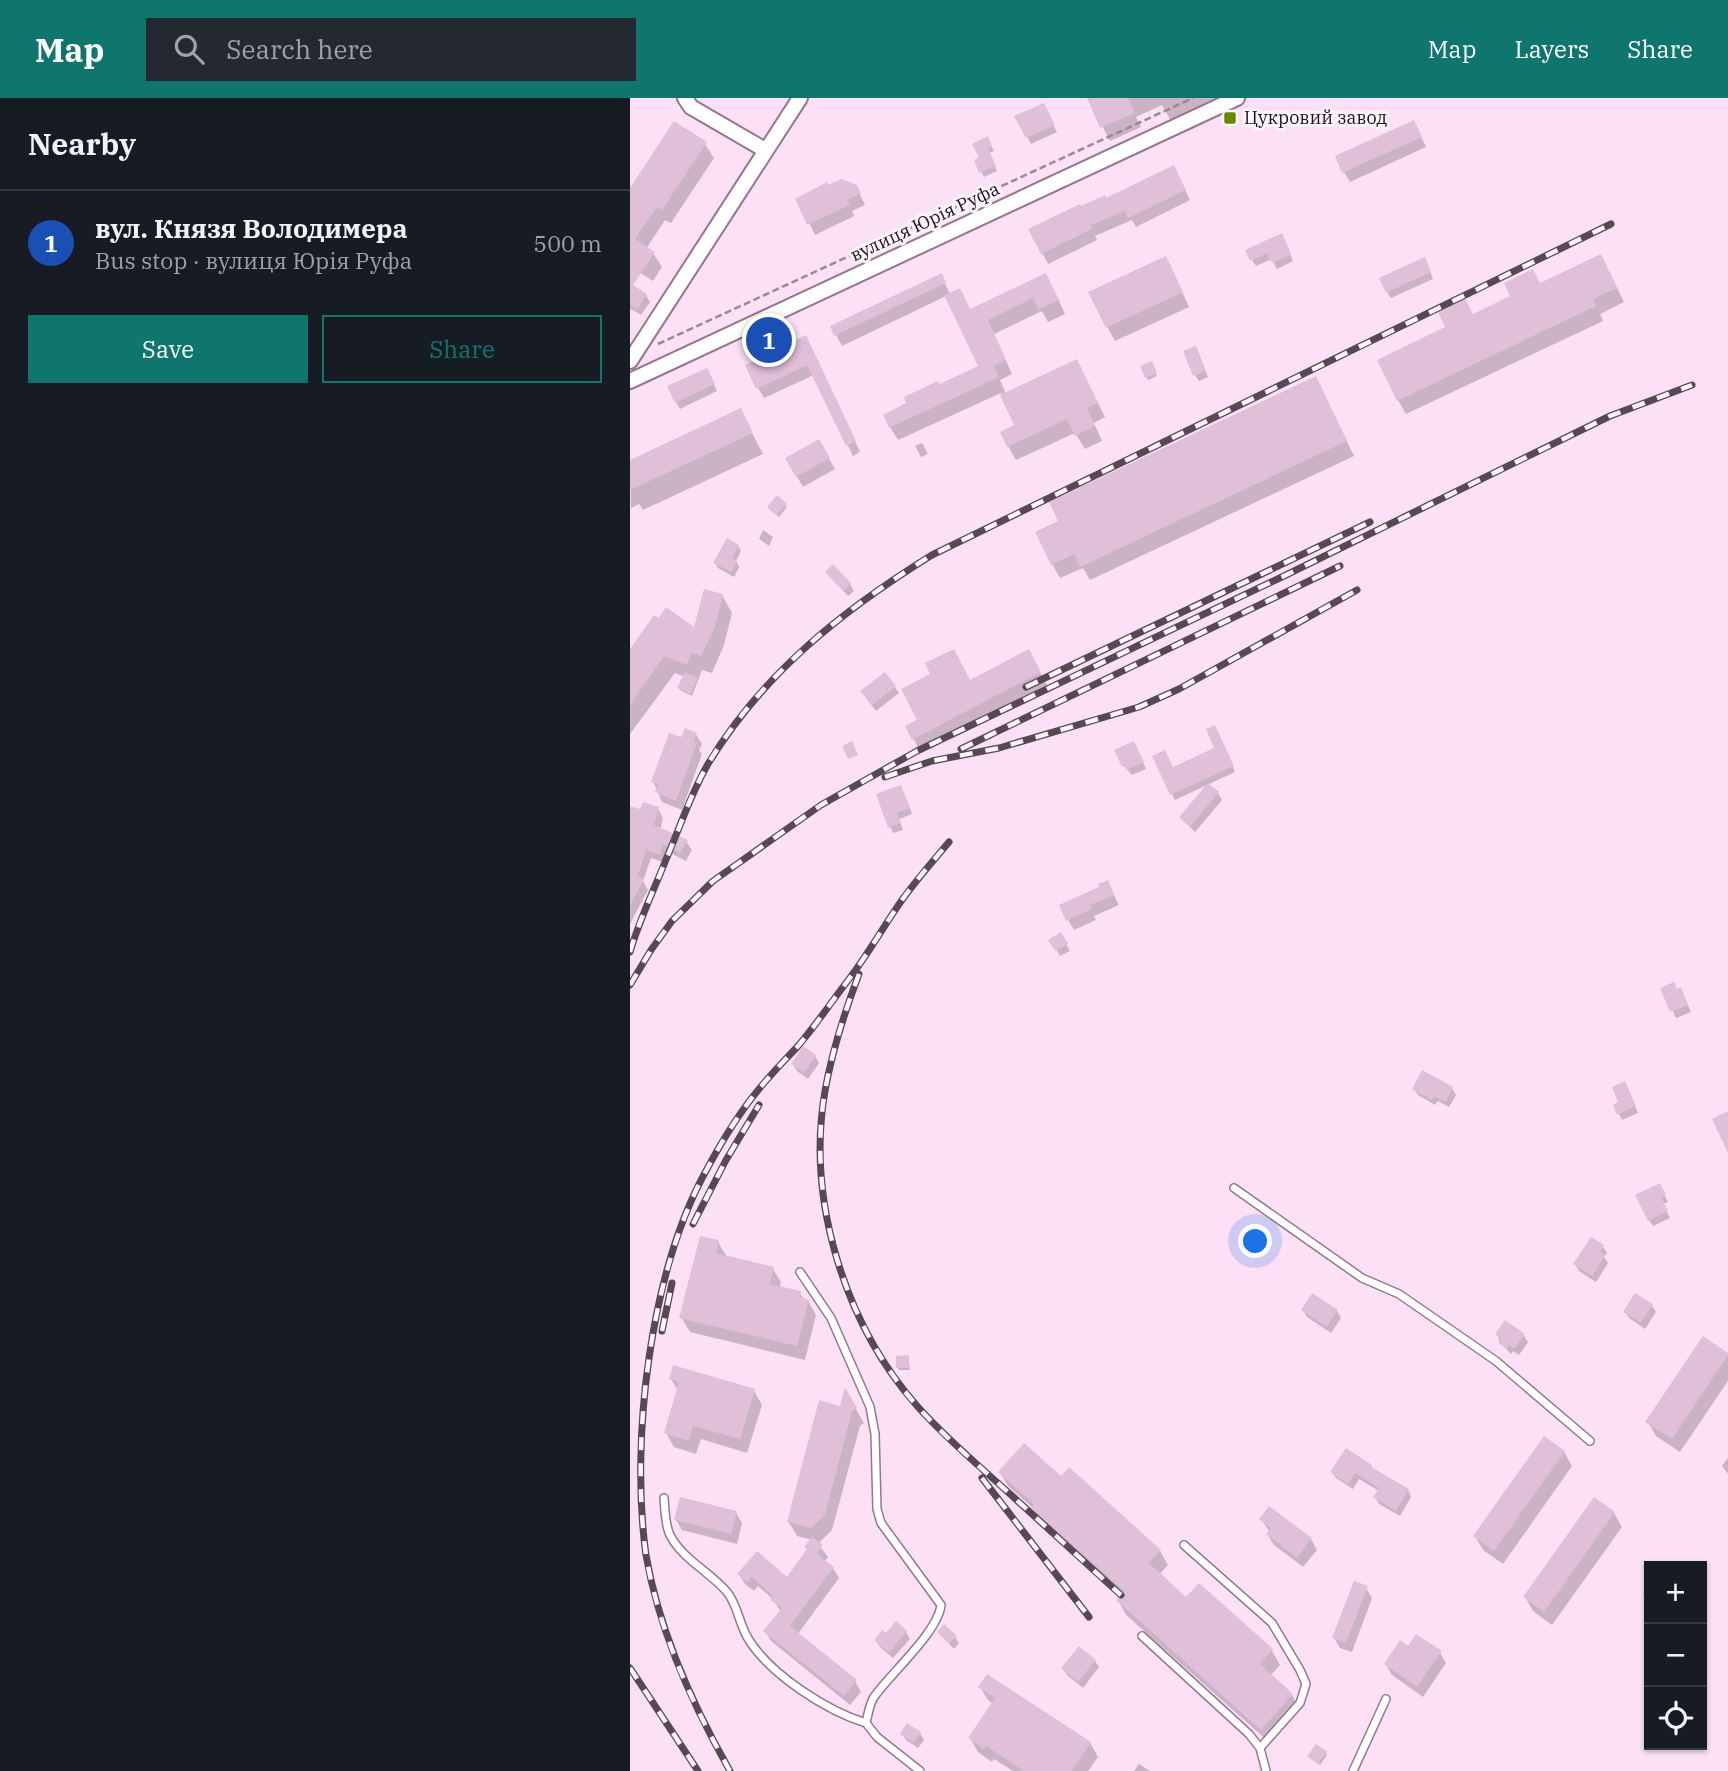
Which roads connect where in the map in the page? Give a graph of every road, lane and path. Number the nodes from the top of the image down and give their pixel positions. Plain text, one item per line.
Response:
1 (685, 98) edge
2 (800, 98) edge
3 (1193, 98) edge
4 (1237, 98) edge
5 (765, 150) junction
6 (633, 358) edge
7 (630, 381) edge
8 (1234, 1188) dead end
9 (800, 1272) dead end
10 (1590, 1441) dead end
11 (664, 1498) dead end
12 (1184, 1545) dead end
13 (1142, 1636) dead end
14 (1386, 1699) dead end
15 (866, 1723) junction
16 (1260, 1748) junction
17 (920, 1771) edge
18 (1266, 1771) edge
19 (1353, 1771) edge

1 - 5 street
2 - 5 street
3 - 6 path
4 - 7 street, вулиця Юрія Руфа
5 - 6 street
8 - 10 lane
9 - 15 lane
11 - 15 lane
12 - 16 lane
13 - 16 lane
14 - 19 lane
15 - 17 lane
16 - 18 lane

